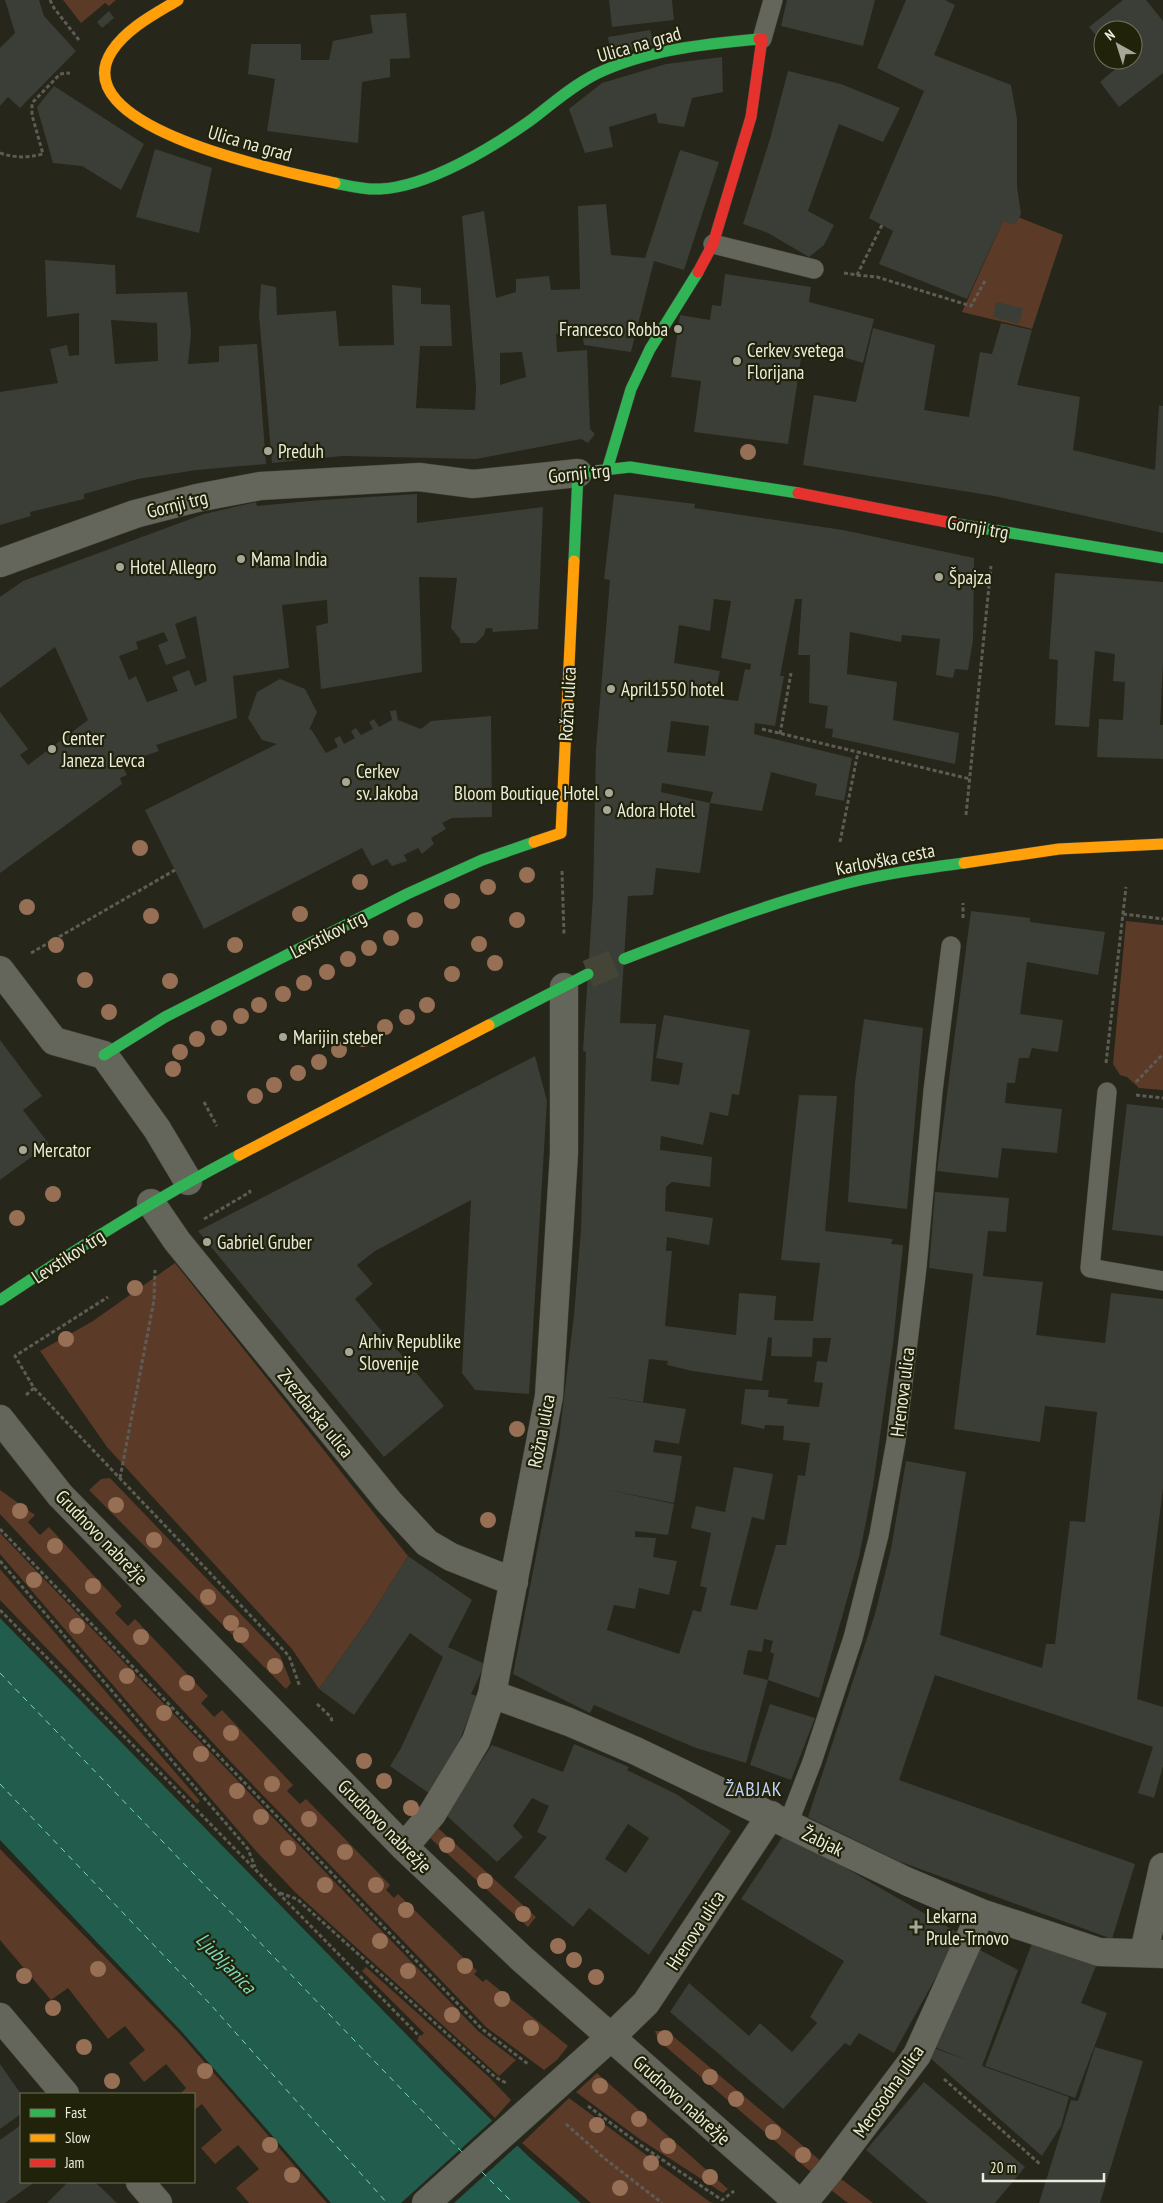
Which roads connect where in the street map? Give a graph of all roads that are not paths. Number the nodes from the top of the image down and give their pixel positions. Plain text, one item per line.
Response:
1 (178, 0) edge
2 (773, 0) edge
3 (762, 39) junction
4 (712, 244) junction
5 (814, 269) dead end
6 (607, 470) junction
7 (578, 473) junction
8 (1163, 558) edge
9 (0, 563) edge
10 (561, 833) joint
11 (1163, 844) edge
12 (952, 946) dead end
13 (624, 959) tunnel mouth
14 (0, 970) edge
15 (588, 974) tunnel mouth
16 (564, 987) junction
17 (104, 1055) junction
18 (1106, 1092) road end
19 (188, 1182) junction
20 (151, 1203) junction
21 (1163, 1281) edge
22 (0, 1300) edge
23 (0, 1419) edge
24 (514, 1582) junction
25 (492, 1694) junction
26 (779, 1820) junction
27 (404, 1847) junction
28 (1163, 1867) edge
29 (981, 1913) junction
30 (1153, 1953) edge
31 (3, 2027) edge
32 (612, 2037) junction
33 (64, 2093) edge
34 (141, 2183) edge
35 (158, 2203) edge
36 (426, 2203) edge
37 (799, 2203) edge
38 (803, 2203) edge

1 - 3 street, Ulica na grad
2 - 3 lane
3 - 4 street
4 - 5 lane
4 - 6 street
6 - 7 street, Gornji trg
6 - 8 street, Gornji trg
7 - 9 street, Gornji trg
7 - 10 street, Rožna ulica
10 - 17 street, Levstikov trg
11 - 13 street, Karlovška cesta
12 - 26 lane, Hrenova ulica
14 - 17 street
15 - 16 street, Levstikov trg
16 - 19 street, Levstikov trg
16 - 24 street, Rožna ulica
17 - 19 street
18 - 21 lane
19 - 20 street, Levstikov trg
20 - 22 street, Levstikov trg
20 - 24 street, Zvezdarska ulica
23 - 27 street, Grudnovo nabrežje
24 - 25 street, Rožna ulica
25 - 26 street, Žabjak
25 - 27 street, Rožna ulica
26 - 29 street, Žabjak
26 - 32 street, Hrenova ulica
27 - 32 street, Grudnovo nabrežje
28 - 30 street
29 - 30 street, Žabjak
29 - 38 street, Merosodna ulica
31 - 33 street
32 - 36 street, Hrenova ulica
32 - 37 street, Grudnovo nabrežje
34 - 35 street

